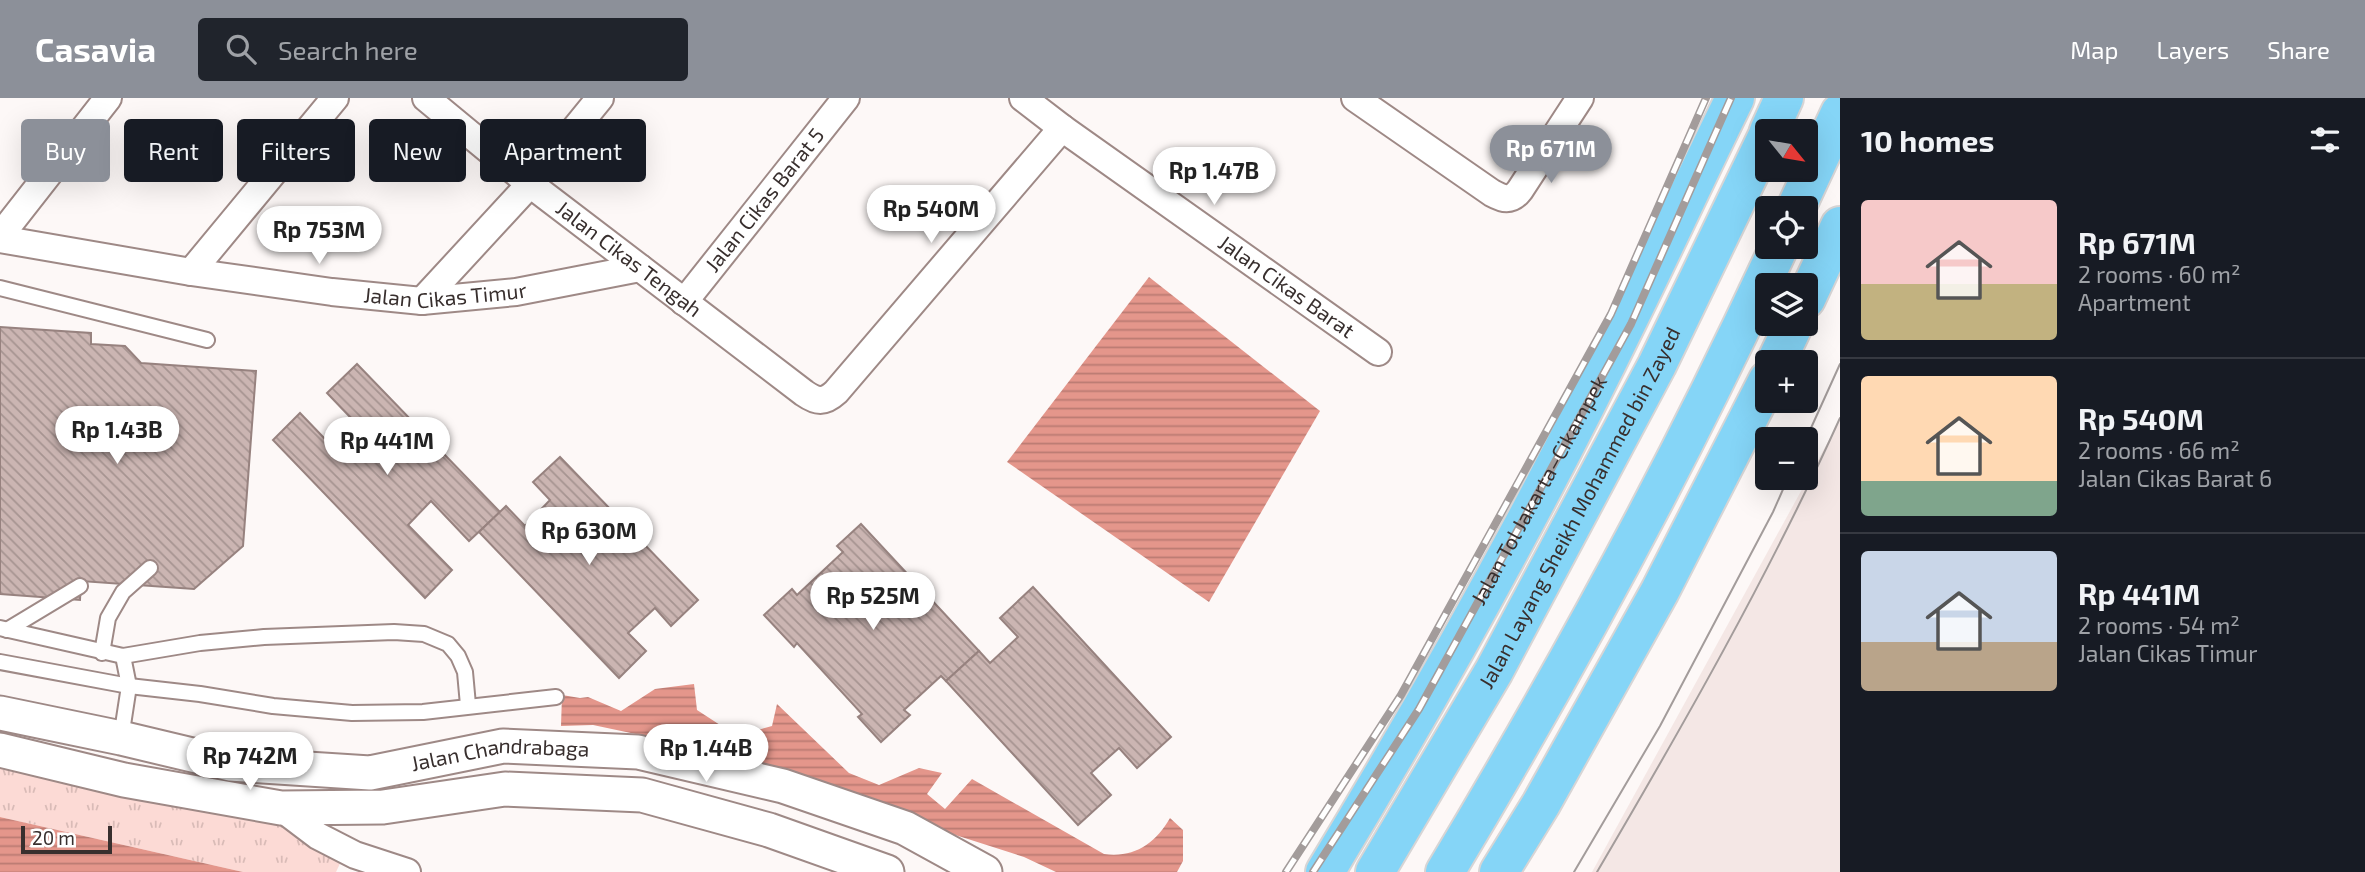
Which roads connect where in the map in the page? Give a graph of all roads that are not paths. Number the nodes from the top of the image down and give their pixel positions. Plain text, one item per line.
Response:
1 (108, 98) edge
2 (335, 98) edge
3 (426, 98) edge
4 (600, 98) edge
5 (846, 98) edge
6 (1023, 98) edge
7 (1355, 98) edge
8 (1580, 98) edge
9 (1735, 98) edge
10 (1784, 98) edge
11 (1840, 113) edge
12 (1774, 119) edge
13 (1062, 128) junction
14 (1755, 160) edge
15 (530, 184) junction
16 (1802, 196) edge
17 (1840, 226) edge
18 (0, 238) edge
19 (1773, 259) edge
20 (640, 268) junction
21 (191, 272) junction
22 (1818, 273) edge
23 (0, 288) edge
24 (422, 301) junction
25 (684, 302) junction
26 (207, 340) dead end
27 (1378, 352) dead end
28 (1755, 405) edge
29 (150, 568) dead end
30 (80, 586) dead end
31 (4, 629) edge
32 (102, 653) junction
33 (123, 656) junction
34 (0, 662) edge
35 (129, 686) junction
36 (556, 697) dead end
37 (468, 705) junction
38 (0, 713) edge
39 (121, 738) junction
40 (0, 750) edge
41 (281, 808) junction
42 (407, 872) edge
43 (887, 872) edge
44 (985, 872) edge
45 (1325, 872) edge
46 (1376, 872) edge
47 (1445, 872) edge
48 (1499, 872) edge

1 - 18 street
2 - 21 street
3 - 15 street, Jalan Cikas Tengah
4 - 15 street
5 - 25 street, Jalan Cikas Barat 5
6 - 13 street, Jalan Cikas Barat
7 - 8 street
9 - 45 highway, Jalan Tol Jakarta–Cikampek
10 - 12 highway, Jalan Layang Sheikh Mohammed bin Zayed
11 - 16 highway
13 - 25 street, Jalan Cikas Tengah
13 - 27 street, Jalan Cikas Barat
14 - 46 highway, Jalan Layang Sheikh Mohammed bin Zayed
15 - 20 street, Jalan Cikas Tengah
15 - 24 street
17 - 22 highway
18 - 21 street, Jalan Cikas Timur
19 - 47 highway
20 - 24 street, Jalan Cikas Timur
20 - 25 street, Jalan Cikas Tengah
21 - 24 street, Jalan Cikas Timur
23 - 26 lane
28 - 48 highway
29 - 32 lane
30 - 31 lane
31 - 32 lane
32 - 33 lane
33 - 35 lane
33 - 37 lane
34 - 35 lane
35 - 37 lane
35 - 39 lane
36 - 37 lane
38 - 39 street, Jalan Chandrabaga
39 - 44 street, Jalan Chandrabaga
40 - 41 street, Jalan Chandrabaga
41 - 42 street
41 - 43 street, Jalan Chandrabaga

